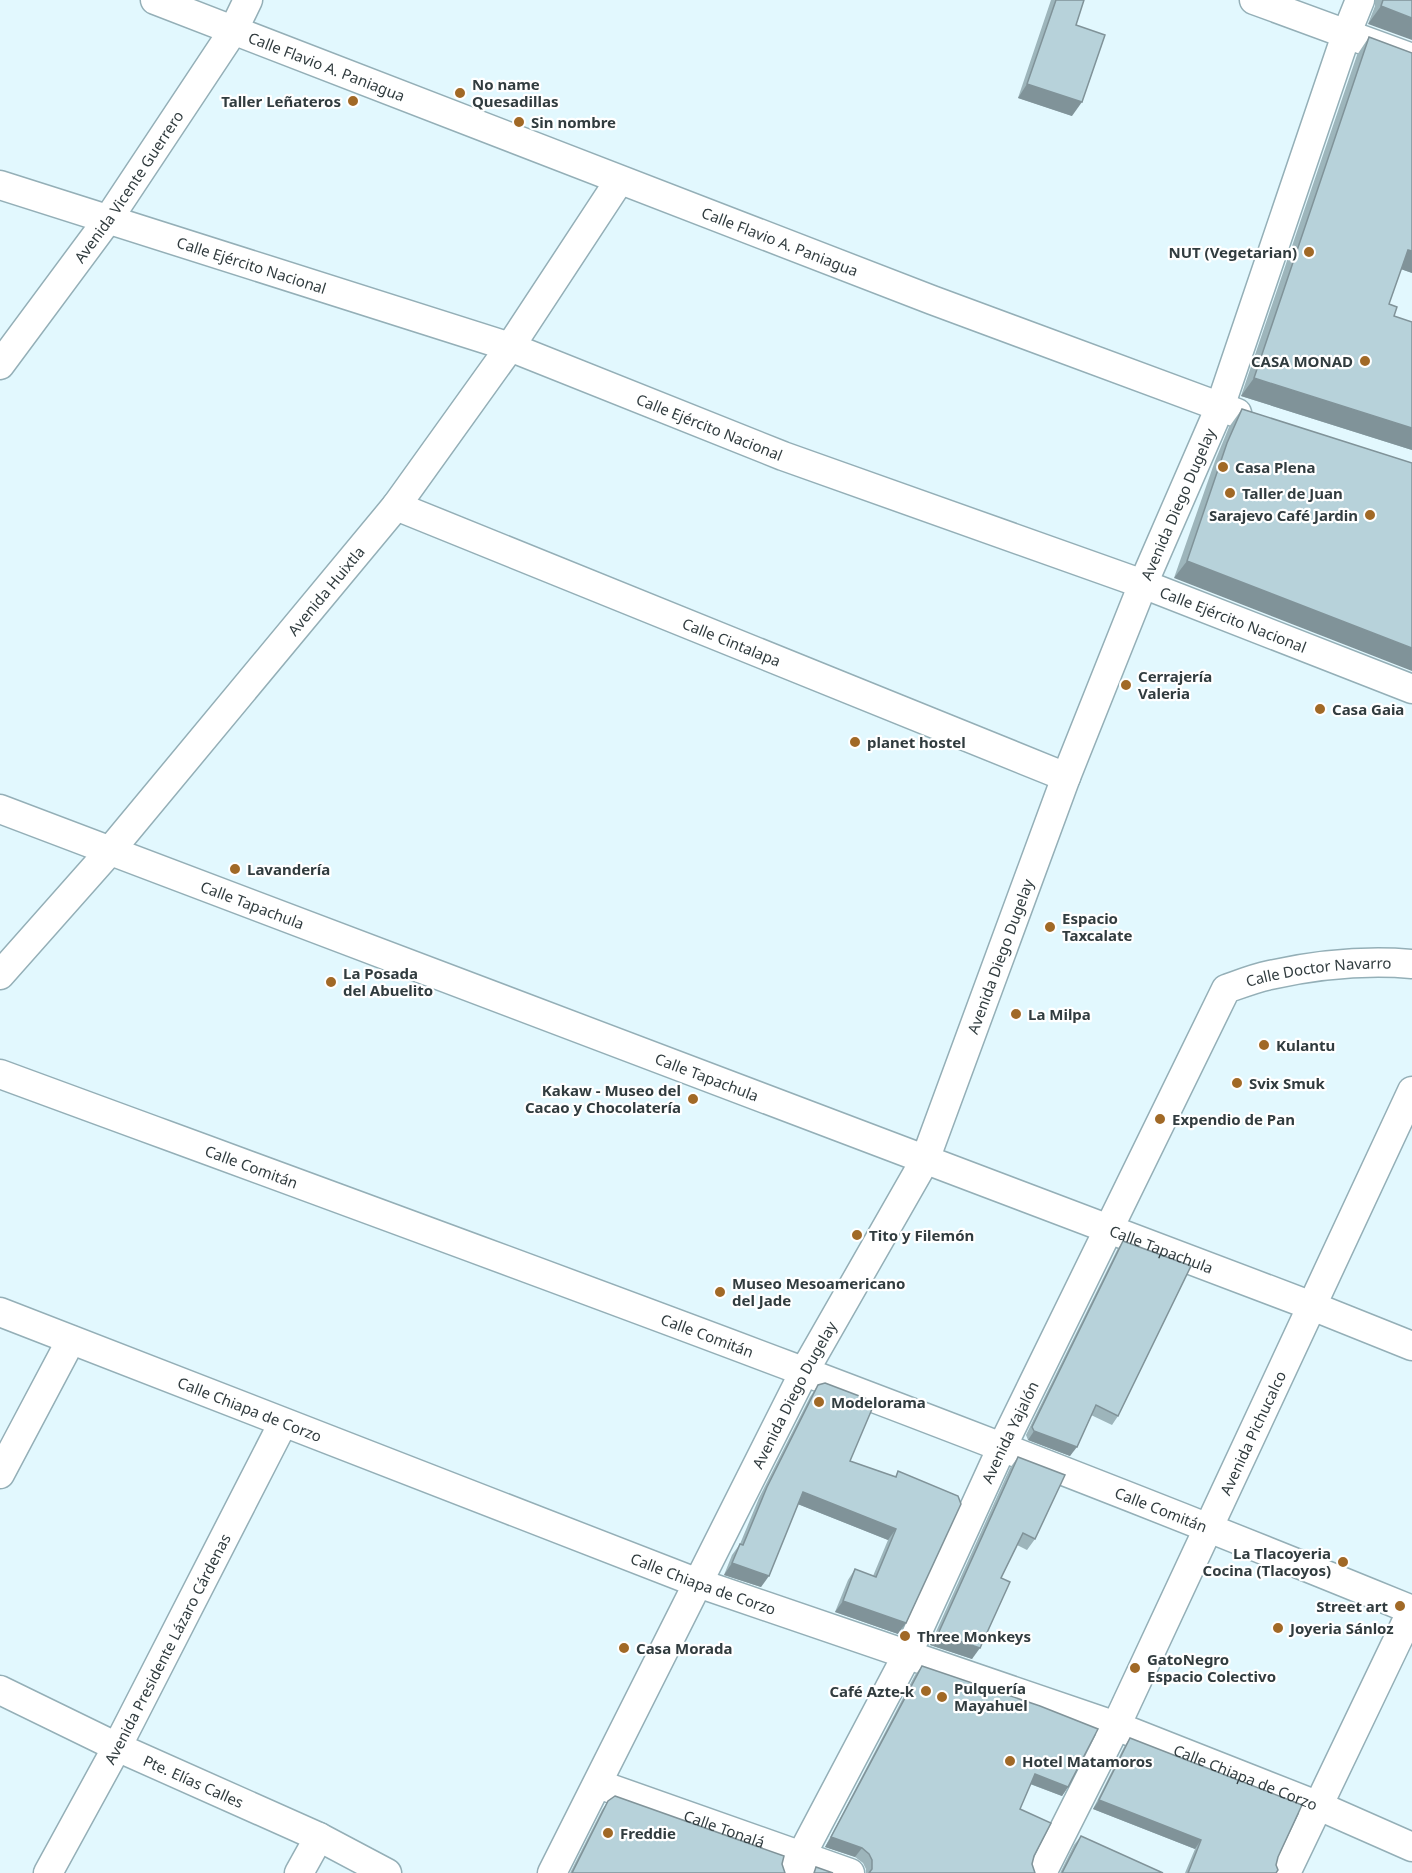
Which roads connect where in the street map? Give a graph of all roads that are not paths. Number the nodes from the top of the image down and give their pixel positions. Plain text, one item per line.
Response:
1 (154, 0) edge
2 (248, 0) edge
3 (1254, 0) edge
4 (1360, 0) edge
5 (233, 31) junction
6 (1346, 35) junction
7 (1412, 58) edge
8 (620, 181) junction
9 (0, 185) edge
10 (109, 218) junction
11 (510, 347) junction
12 (0, 365) edge
13 (1220, 407) junction
14 (1265, 421) edge
15 (396, 506) junction
16 (1143, 584) junction
17 (1412, 689) edge
18 (1066, 777) junction
19 (0, 809) edge
20 (109, 852) junction
21 (1412, 964) edge
22 (0, 975) edge
23 (1226, 989) joint
24 (0, 1074) edge
25 (1412, 1091) edge
26 (925, 1160) junction
27 (1108, 1229) junction
28 (1312, 1306) junction
29 (0, 1312) edge
30 (71, 1340) junction
31 (1412, 1346) edge
32 (805, 1370) junction
33 (283, 1423) junction
34 (1002, 1447) junction
35 (0, 1474) edge
36 (1209, 1527) junction
37 (698, 1583) junction
38 (1412, 1610) edge
39 (907, 1655) junction
40 (0, 1690) edge
41 (1116, 1726) junction
42 (117, 1747) junction
43 (598, 1784) junction
44 (1319, 1806) junction
45 (319, 1837) junction
46 (1412, 1847) edge
47 (797, 1864) edge
48 (48, 1873) edge
49 (299, 1873) edge
50 (387, 1873) edge
51 (552, 1873) edge
52 (850, 1873) edge
53 (1042, 1873) edge
54 (1286, 1873) edge

1 - 5 street, Calle Flavio A. Paniagua
2 - 5 street, Avenida Vicente Guerrero
3 - 6 street
4 - 6 street, Avenida Diego Dugelay
5 - 8 street, Calle Flavio A. Paniagua
5 - 10 street, Avenida Vicente Guerrero
6 - 7 street
6 - 13 street, Avenida Diego Dugelay
8 - 11 street, Avenida Huixtla
8 - 13 street, Calle Flavio A. Paniagua
9 - 10 street, Calle Ejército Nacional
10 - 11 street, Calle Ejército Nacional
10 - 12 street, Avenida Vicente Guerrero
11 - 15 street, Avenida Huixtla
11 - 16 street, Calle Ejército Nacional
13 - 14 street, Calle Flavio A. Paniagua
13 - 16 street, Avenida Diego Dugelay
15 - 18 street, Calle Cintalapa
15 - 20 street, Avenida Huixtla
16 - 17 street, Calle Ejército Nacional
16 - 18 street, Avenida Diego Dugelay
18 - 26 street, Avenida Diego Dugelay
19 - 20 street, Calle Tapachula
20 - 22 street, Avenida Huixtla
20 - 26 street, Calle Tapachula
21 - 23 street, Calle Doctor Navarro
23 - 27 street, Avenida Yajalón
24 - 32 street, Calle Comitán
25 - 28 street, Avenida Pichucalco
26 - 27 street, Calle Tapachula
26 - 32 street, Avenida Diego Dugelay
27 - 28 street, Calle Tapachula
27 - 34 street, Avenida Yajalón
28 - 31 street, Calle Tapachula
28 - 36 street, Avenida Pichucalco
29 - 30 street, Calle Chiapa de Corzo
30 - 33 street, Calle Chiapa de Corzo
30 - 35 street
32 - 34 street, Calle Comitán
32 - 37 street, Avenida Diego Dugelay
33 - 37 street, Calle Chiapa de Corzo
33 - 42 street, Avenida Presidente Lázaro Cárdenas
34 - 36 street, Calle Comitán
34 - 39 street, Avenida Yajalón
36 - 38 street, Calle Comitán
36 - 41 street, Avenida Pichucalco
37 - 39 street, Calle Chiapa de Corzo
37 - 43 street, Avenida Diego Dugelay
38 - 44 street
39 - 41 street, Calle Chiapa de Corzo
39 - 47 street, Avenida Yajalón
40 - 42 street, Pte. Elías Calles
41 - 44 street, Calle Chiapa de Corzo
41 - 53 street, Avenida Pichucalco
42 - 45 street, Pte. Elías Calles
42 - 48 street, Avenida Presidente Lázaro Cárdenas
43 - 47 street, Calle Tonalá
43 - 51 street, Avenida Diego Dugelay
44 - 46 street, Calle Chiapa de Corzo
44 - 54 street
45 - 49 street
45 - 50 street, Pte. Elías Calles
47 - 52 street, Calle Tonalá

